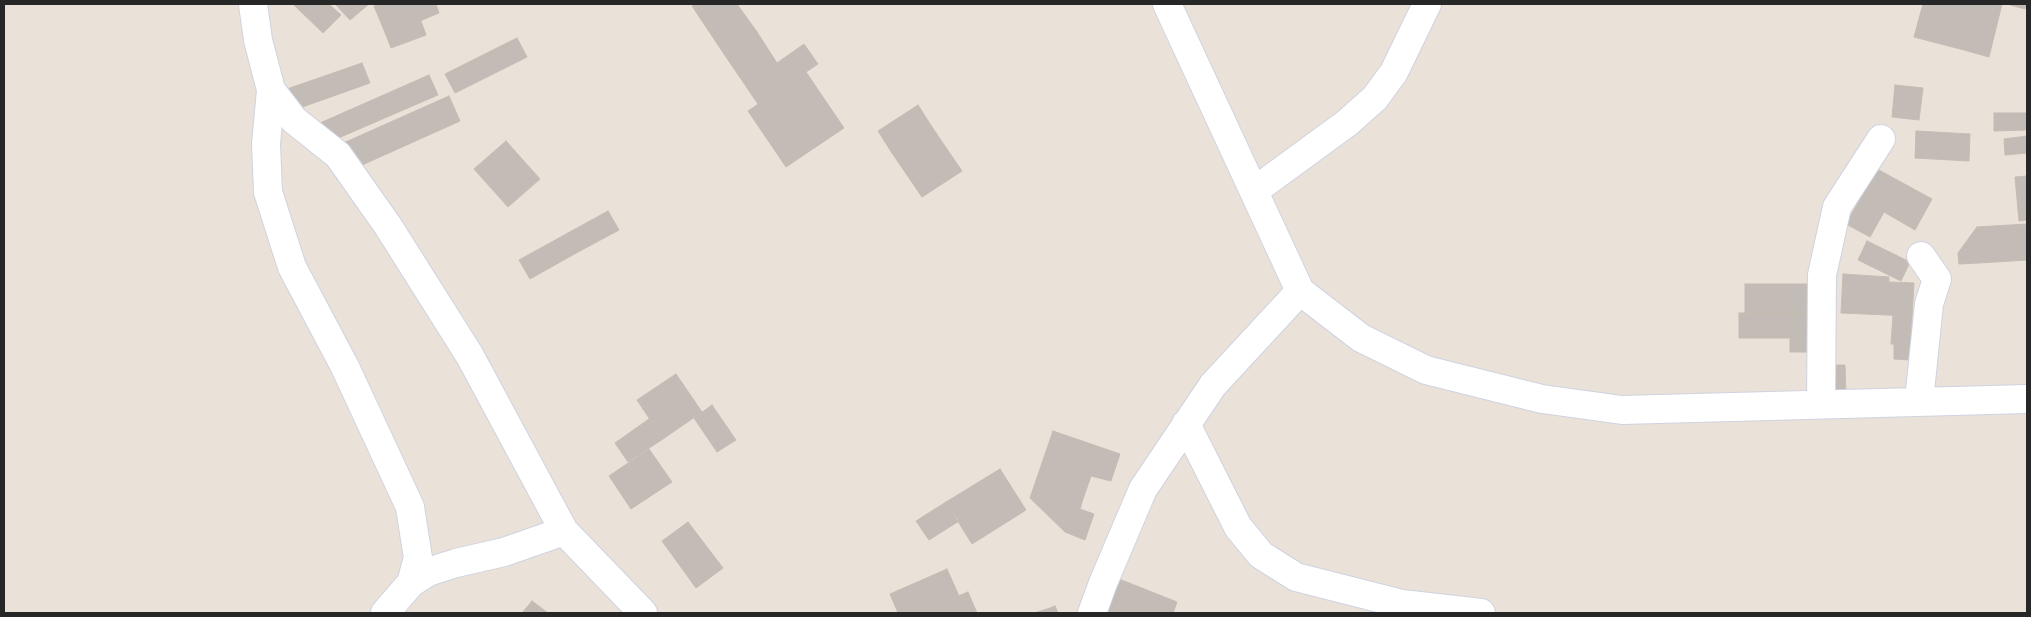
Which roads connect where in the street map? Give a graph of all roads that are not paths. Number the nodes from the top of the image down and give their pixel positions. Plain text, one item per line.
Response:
1 (253, 4) edge
2 (1167, 4) edge
3 (1428, 4) edge
4 (271, 90) junction
5 (1881, 139) dead end
6 (1254, 191) junction
7 (1921, 256) dead end
8 (1300, 291) junction
9 (2027, 399) edge
10 (1919, 402) junction
11 (1821, 404) junction
12 (1186, 424) junction
13 (564, 531) junction
14 (411, 583) junction
15 (385, 613) edge
16 (643, 613) edge
17 (1092, 613) edge
18 (1481, 613) edge

1 - 4 street
2 - 6 street
3 - 6 street
4 - 13 street
4 - 14 street
5 - 11 street
6 - 8 street
7 - 10 street
8 - 11 street
8 - 12 street
9 - 10 street
10 - 11 street
12 - 17 street
12 - 18 street
13 - 14 street
13 - 16 street
14 - 15 street

